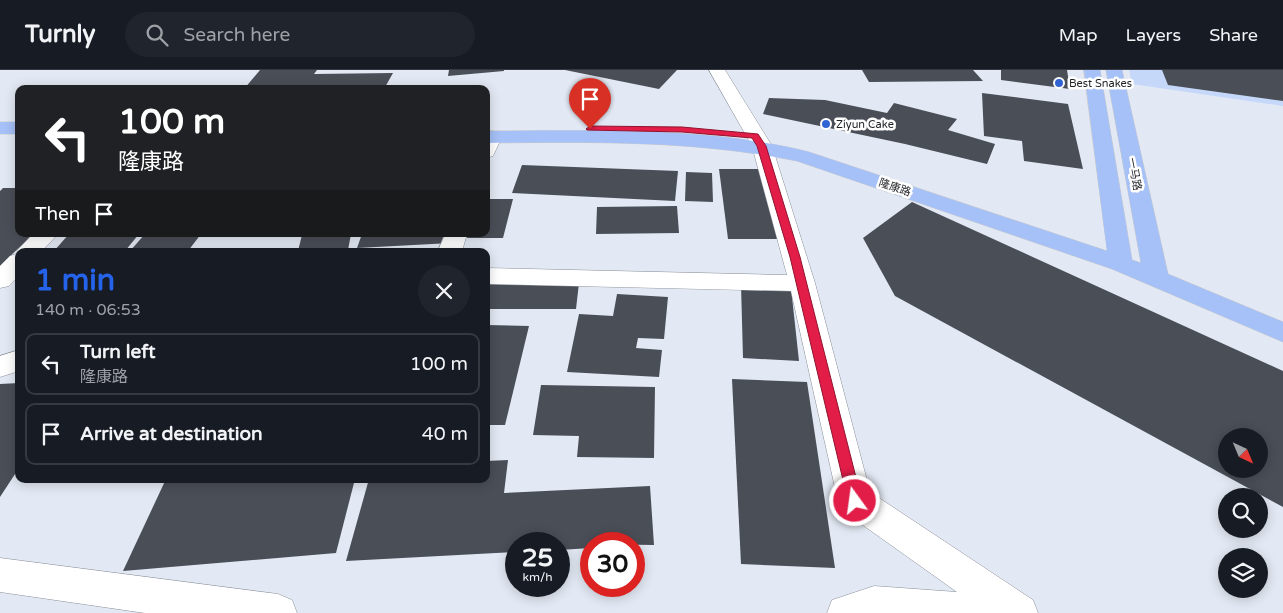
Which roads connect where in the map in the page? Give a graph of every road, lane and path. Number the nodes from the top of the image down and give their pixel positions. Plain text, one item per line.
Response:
1 (717, 70) edge
2 (1092, 70) edge
3 (1114, 70) edge
4 (0, 128) edge
5 (15, 128) edge
6 (0, 137) edge
7 (15, 137) edge
8 (490, 138) edge
9 (758, 141) junction
10 (43, 237) edge
11 (32, 248) edge
12 (1119, 256) junction
13 (15, 265) edge
14 (1154, 270) junction
15 (490, 276) edge
16 (0, 280) edge
17 (802, 282) junction
18 (1283, 317) edge
19 (1283, 333) edge
20 (15, 361) edge
21 (0, 367) edge
22 (0, 575) edge
23 (278, 613) edge
24 (846, 613) edge
25 (986, 613) edge
26 (1019, 613) edge

1 - 9 street
2 - 12 main road
3 - 14 main road, 一马路
4 - 5 main road
6 - 7 main road
8 - 9 main road, 隆康路
9 - 12 main road, 隆康路
9 - 17 street
10 - 11 street
12 - 14 main road, 隆康路
13 - 16 street
14 - 18 main road, 隆康路
14 - 19 main road, 隆康路
15 - 17 street
17 - 26 street
20 - 21 street
22 - 23 street
24 - 25 street

